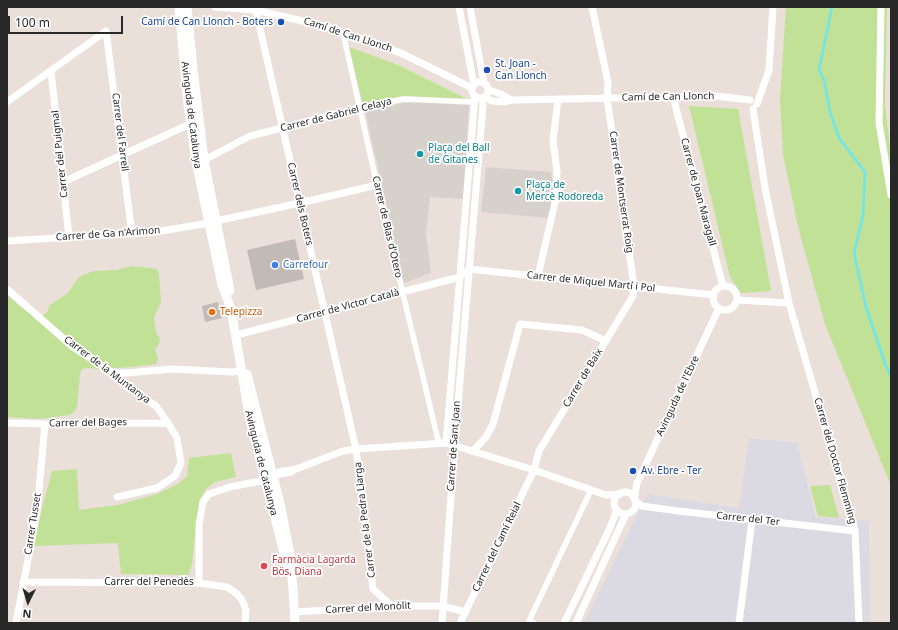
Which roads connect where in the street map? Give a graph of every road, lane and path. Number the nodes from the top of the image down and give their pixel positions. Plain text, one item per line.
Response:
1 (179, 7) edge
2 (187, 7) edge
3 (215, 7) edge
4 (459, 7) edge
5 (470, 7) edge
6 (592, 7) edge
7 (773, 7) edge
8 (881, 7) edge
9 (255, 9) edge
10 (343, 33) junction
11 (51, 71) junction
12 (484, 83) junction
13 (473, 87) junction
14 (489, 90) junction
15 (673, 97) junction
16 (607, 98) junction
17 (479, 99) junction
18 (558, 99) junction
19 (512, 100) junction
20 (750, 100) joint
21 (7, 102) edge
22 (188, 105) junction
23 (755, 107) junction
24 (361, 108) junction
25 (190, 124) junction
26 (282, 127) junction
27 (123, 155) junction
28 (204, 160) junction
29 (63, 182) junction
30 (377, 185) junction
31 (891, 196) edge
32 (300, 203) junction
33 (212, 222) junction
34 (132, 234) junction
35 (69, 237) junction
36 (7, 241) edge
37 (469, 269) junction
38 (538, 276) junction
39 (460, 277) junction
40 (634, 286) junction
41 (723, 286) junction
42 (7, 289) edge
43 (403, 292) junction
44 (714, 295) junction
45 (737, 300) junction
46 (789, 303) junction
47 (719, 308) junction
48 (231, 309) junction
49 (325, 312) junction
50 (236, 335) junction
51 (606, 341) junction
52 (239, 352) junction
53 (240, 370) junction
54 (113, 373) junction
55 (257, 414) junction
56 (7, 423) edge
57 (168, 423) junction
58 (46, 424) junction
59 (265, 444) junction
60 (443, 444) junction
61 (454, 445) junction
62 (356, 449) junction
63 (473, 451) junction
64 (534, 470) junction
65 (288, 471) junction
66 (269, 478) junction
67 (637, 484) junction
68 (591, 490) junction
69 (277, 491) junction
70 (623, 493) junction
71 (606, 496) junction
72 (117, 497) dead end
73 (637, 503) junction
74 (615, 507) junction
75 (626, 514) junction
76 (752, 520) junction
77 (855, 531) junction
78 (291, 572) junction
79 (23, 582) junction
80 (199, 583) junction
81 (393, 606) junction
82 (442, 606) junction
83 (294, 612) junction
84 (466, 612) junction
85 (16, 623) edge
86 (245, 623) edge
87 (295, 623) edge
88 (442, 623) edge
89 (460, 623) edge
90 (534, 623) edge
91 (564, 623) edge
92 (576, 623) edge
93 (739, 623) edge
94 (859, 623) edge

1 - 22 street, Avinguda de Catalunya
2 - 22 street
2 - 28 street, Avinguda de Catalunya
3 - 9 street, Camí de Can Llonch
4 - 13 street
5 - 12 street
6 - 16 street, Carrer de Montserrat Roig
7 - 23 street
8 - 31 street
9 - 10 street, Camí de Can Llonch
9 - 26 street, Carrer dels Boters
10 - 13 street, Camí de Can Llonch
10 - 24 street, Carrer de Blas d'Otero
11 - 21 street
11 - 27 street, Carrer del Farrell
11 - 29 street, Carrer del Puigmal
12 - 13 street
12 - 14 street
13 - 17 street
14 - 17 street
14 - 19 street, Camí de Can Llonch
15 - 16 street, Camí de Can Llonch
15 - 20 street, Camí de Can Llonch
15 - 41 street, Carrer de Joan Maragall
16 - 18 street, Camí de Can Llonch
16 - 40 street, Carrer de Montserrat Roig
17 - 19 street, Camí de Can Llonch
17 - 24 street, Carrer de Gabriel Celaya
17 - 37 street, Carrer de Sant Joan
17 - 39 street, Carrer de Sant Joan
18 - 19 street, Camí de Can Llonch
18 - 38 street
20 - 23 street, Carrer del Doctor Flemming
22 - 25 street, Avinguda de Catalunya
23 - 46 street, Carrer del Doctor Flemming
24 - 26 street, Carrer de Gabriel Celaya
24 - 30 street, Carrer de Blas d'Otero
25 - 27 street
25 - 33 street, Avinguda de Catalunya
26 - 28 street, Carrer de Gabriel Celaya
26 - 32 street, Carrer dels Boters
27 - 29 street
27 - 34 street, Carrer del Farrell
28 - 33 street, Avinguda de Catalunya
29 - 35 street, Carrer del Puigmal
30 - 32 street, Carrer de Ga n'Arimon
30 - 43 street, Carrer de Blas d'Otero
32 - 33 street, Carrer de Ga n'Arimon
32 - 49 street, Carrer dels Boters
33 - 34 street, Carrer de Ga n'Arimon
33 - 48 street, Avinguda de Catalunya
33 - 48 street, Avinguda de Catalunya
34 - 35 street, Carrer de Ga n'Arimon
35 - 36 street, Carrer de Ga n'Arimon
37 - 38 street, Carrer de Miquel Martí i Pol
37 - 39 street
37 - 61 street, Carrer de Sant Joan
38 - 40 street, Carrer de Miquel Martí i Pol
39 - 43 street, Carrer de Victor Català
39 - 60 street, Carrer de Sant Joan
40 - 44 street, Carrer de Miquel Martí i Pol
40 - 51 street, Carrer de Baix
41 - 44 street
41 - 45 street
42 - 54 street, Carrer de la Muntanya
43 - 49 street, Carrer de Victor Català
43 - 60 street, Carrer de Blas d'Otero
44 - 47 street
45 - 46 street
45 - 47 street
46 - 77 street, Carrer del Doctor Flemming
47 - 67 street, Avinguda de l'Ebre
48 - 50 street, Avinguda de Catalunya
49 - 50 street, Carrer de Victor Català
49 - 62 street, Carrer dels Boters
50 - 52 street, Avinguda de Catalunya
51 - 63 street
51 - 64 street, Carrer de Baix
52 - 53 street, Avinguda de Catalunya
52 - 55 street, Avinguda de Catalunya
53 - 54 street
53 - 66 street, Avinguda de Catalunya
54 - 57 street, Carrer de la Muntanya
55 - 59 street, Avinguda de Catalunya
55 - 66 street
56 - 58 street, Carrer del Bages
57 - 58 street, Carrer del Bages
57 - 72 street, Carrer de la Muntanya
58 - 79 street, Carrer Tusset
59 - 65 street
59 - 66 street, Avinguda de Catalunya
60 - 61 street
60 - 62 street
61 - 63 street
61 - 82 street, Carrer de Sant Joan
62 - 65 street
62 - 81 street, Carrer de la Pedra Llarga
63 - 64 street
64 - 68 street
64 - 84 street, Carrer del Camí Reial
65 - 66 street
65 - 69 street
66 - 69 street, Avinguda de Catalunya
66 - 78 street, Avinguda de Catalunya
66 - 80 street, Carrer del Penedès
67 - 70 street, Avinguda de l'Ebre
67 - 73 street, Avinguda de l'Ebre
68 - 71 street
68 - 90 street
69 - 78 street, Avinguda de Catalunya
70 - 71 street
70 - 73 street
70 - 74 street, Avinguda de l'Ebre
71 - 74 street
73 - 75 street
73 - 76 street, Carrer del Ter
74 - 75 street
74 - 91 street, Avinguda de l'Ebre
75 - 92 street
76 - 77 street, Carrer del Ter
76 - 93 street
77 - 94 street, Carrer del Doctor Flemming
78 - 83 street, Avinguda de Catalunya
79 - 80 street, Carrer del Penedès
79 - 85 street, Carrer Tusset
80 - 86 street
81 - 82 street, Carrer del Monòlit
81 - 83 street, Carrer del Monòlit
82 - 84 street, Carrer del Monòlit
82 - 88 street, Carrer de Sant Joan
83 - 87 street, Avinguda de Catalunya
84 - 89 street, Carrer del Camí Reial

